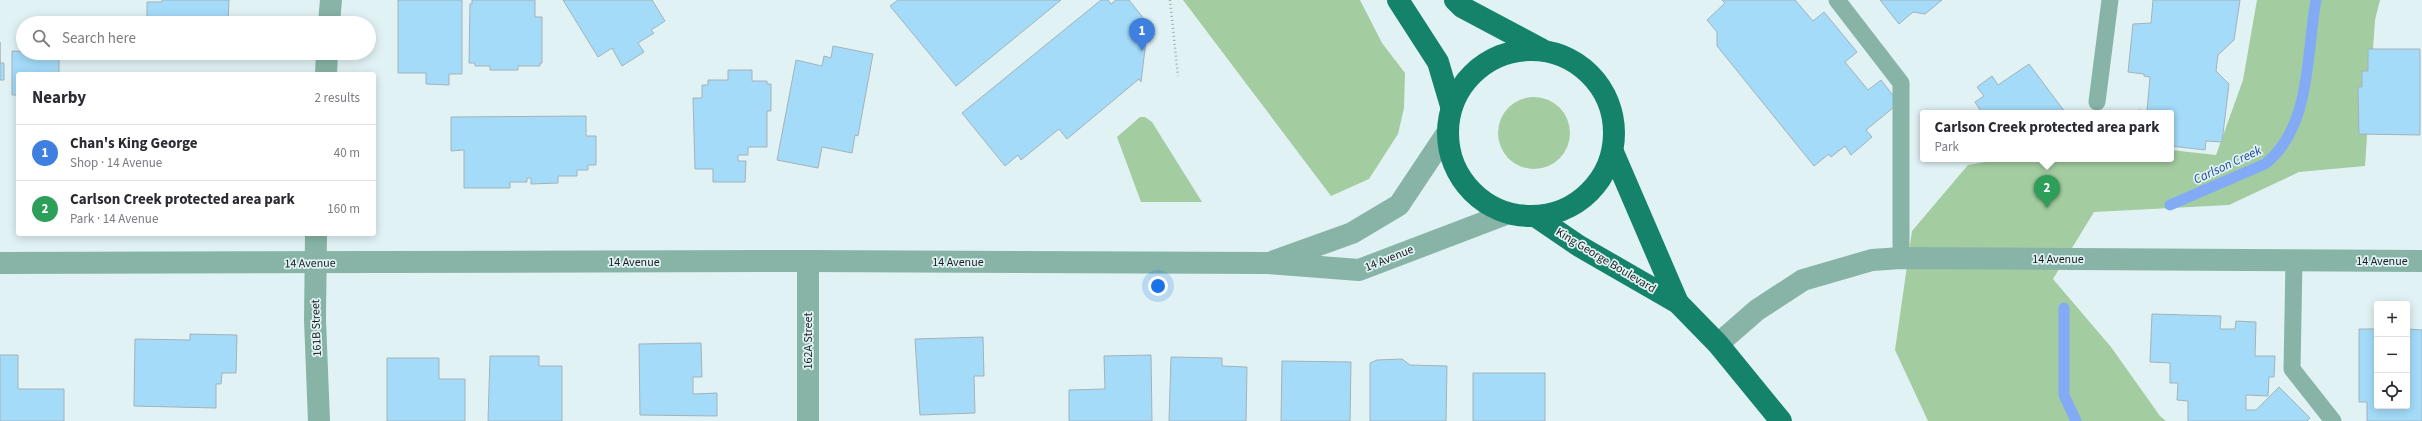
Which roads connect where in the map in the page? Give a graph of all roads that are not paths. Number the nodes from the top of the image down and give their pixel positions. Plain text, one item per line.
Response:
1 (331, 0) edge
2 (1398, 0) edge
3 (1455, 0) edge
4 (1837, 0) edge
5 (2110, 0) edge
6 (330, 16) edge
7 (1541, 49) junction
8 (327, 60) edge
9 (326, 72) edge
10 (2097, 102) dead end
11 (1451, 106) junction
12 (1447, 133) junction
13 (1613, 152) junction
14 (1506, 214) junction
15 (1535, 216) junction
16 (316, 236) edge
17 (1901, 258) junction
18 (2294, 260) junction
19 (808, 261) junction
20 (2422, 261) edge
21 (315, 262) junction
22 (0, 263) edge
23 (1268, 263) junction
24 (1678, 303) junction
25 (1718, 344) junction
26 (319, 421) edge
27 (808, 421) edge
28 (1781, 421) edge
29 (2333, 421) edge

1 - 6 street
2 - 11 main road
3 - 7 main road
4 - 17 lane
5 - 10 lane
7 - 11 main road
7 - 13 main road
8 - 9 street
11 - 12 main road
12 - 14 main road
12 - 23 street, 14 Avenue
13 - 15 main road
13 - 24 main road, King George Boulevard
14 - 15 main road
14 - 23 street, 14 Avenue
15 - 24 main road, King George Boulevard
16 - 21 street, 161B Street
17 - 18 street, 14 Avenue
17 - 25 street, 14 Avenue
18 - 20 street, 14 Avenue
18 - 29 lane
19 - 21 street, 14 Avenue
19 - 23 street, 14 Avenue
19 - 27 street, 162A Street
21 - 22 street, 14 Avenue
21 - 26 street, 161B Street
24 - 25 main road, King George Boulevard
25 - 28 main road, King George Boulevard

